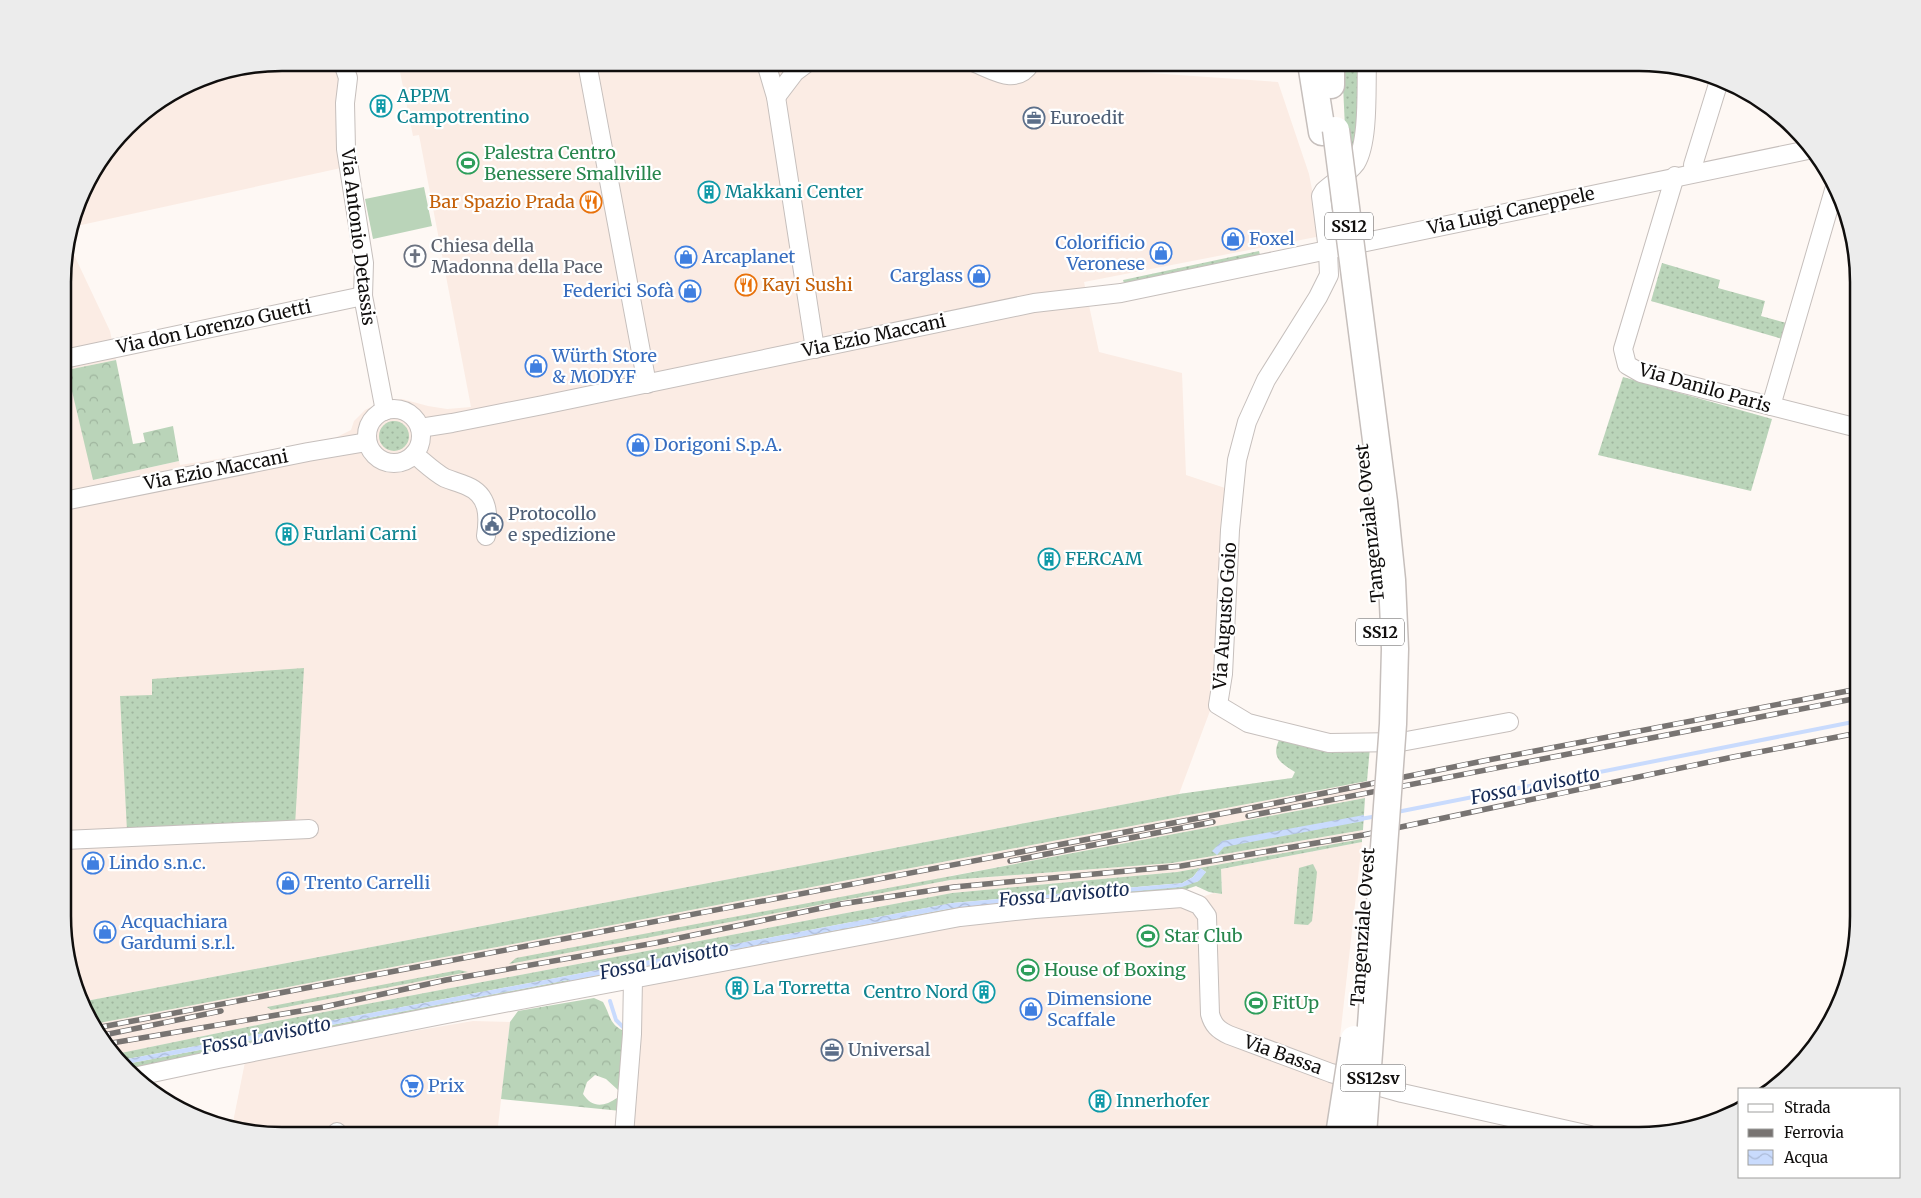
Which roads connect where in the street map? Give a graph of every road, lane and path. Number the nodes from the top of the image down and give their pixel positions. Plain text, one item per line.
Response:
1 (345, 71) edge
2 (589, 71) edge
3 (768, 71) edge
4 (797, 71) edge
5 (996, 71) edge
6 (1024, 71) edge
7 (1313, 71) edge
8 (1330, 71) edge
9 (1367, 71) edge
10 (1717, 86) edge
11 (776, 98) junction
12 (1329, 131) junction
13 (1803, 151) edge
14 (1694, 172) junction
15 (1675, 176) junction
16 (1832, 197) edge
17 (1327, 243) junction
18 (363, 296) junction
19 (814, 349) junction
20 (71, 358) edge
21 (647, 384) junction
22 (1772, 406) junction
23 (385, 411) junction
24 (1850, 426) edge
25 (420, 428) junction
26 (367, 442) junction
27 (414, 454) junction
28 (71, 500) edge
29 (486, 536) dead end
30 (1509, 722) dead end
31 (309, 829) dead end
32 (71, 840) edge
33 (633, 979) junction
34 (1363, 1026) junction
35 (144, 1075) edge
36 (625, 1127) edge
37 (1341, 1127) edge
38 (1349, 1127) edge
39 (1362, 1127) edge
40 (1379, 1127) edge
41 (1554, 1127) edge

1 - 18 street, Via Antonio Detassis
2 - 21 street
3 - 11 street
4 - 11 street
5 - 6 street
7 - 12 highway, Tangenziale Ovest / SS12
8 - 12 highway, Tangenziale Ovest / SS12
9 - 17 street
10 - 14 street
11 - 19 street
12 - 34 highway, Tangenziale Ovest / SS12
13 - 14 street, Via Luigi Caneppele
14 - 15 street, Via Luigi Caneppele
15 - 17 street, Via Luigi Caneppele
15 - 22 street, Via Danilo Paris
16 - 22 street
17 - 19 street, Via Ezio Maccani
17 - 30 street, Via Augusto Goio
18 - 20 street, Via don Lorenzo Guetti
18 - 23 street, Via Antonio Detassis
19 - 21 street, Via Ezio Maccani
21 - 25 street, Via Ezio Maccani
22 - 24 street, Via Danilo Paris
23 - 25 street
23 - 26 street
25 - 27 street
26 - 27 street
26 - 28 street, Via Ezio Maccani
27 - 29 street
31 - 32 street
33 - 35 street
33 - 36 street
33 - 41 street, Via Bassa
34 - 37 highway, SS12sv, bridge
34 - 38 highway, Tangenziale Ovest / SS12, bridge
34 - 39 highway, Tangenziale Ovest / SS12, bridge
34 - 40 highway, SS12sv, bridge

